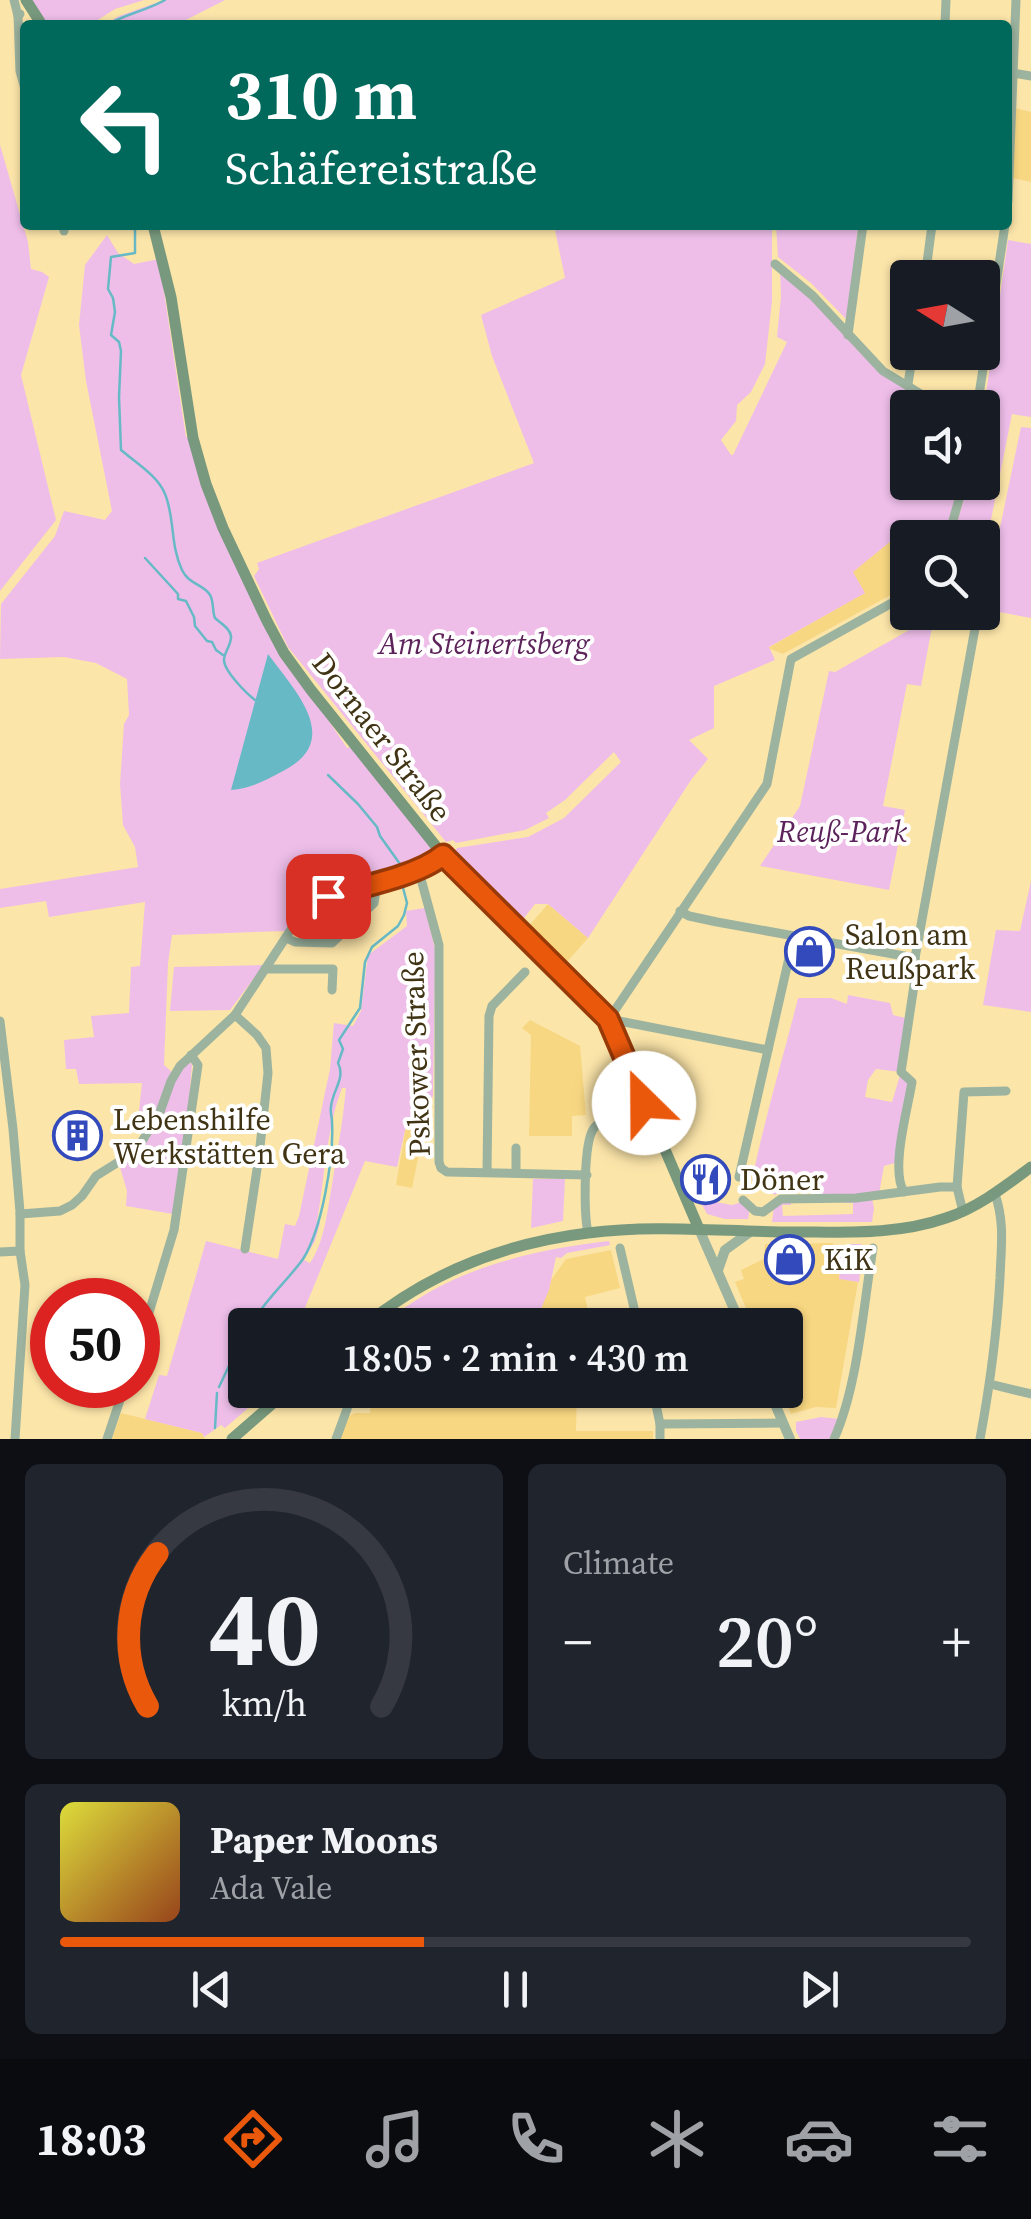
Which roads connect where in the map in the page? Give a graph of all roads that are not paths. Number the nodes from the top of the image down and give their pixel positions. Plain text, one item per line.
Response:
1 (14, 0) edge
2 (1016, 0) edge
3 (28, 4) edge
4 (18, 16) junction
5 (20, 70) edge
6 (1013, 73) junction
7 (1031, 76) edge
8 (1012, 99) edge
9 (155, 230) edge
10 (861, 230) edge
11 (931, 230) edge
12 (1005, 230) edge
13 (927, 260) edge
14 (775, 264) dead end
15 (848, 335) junction
16 (910, 370) edge
17 (908, 384) junction
18 (917, 390) edge
19 (980, 390) edge
20 (890, 604) edge
21 (975, 630) edge
22 (443, 855) junction
23 (418, 868) junction
24 (377, 883) junction
25 (680, 911) junction
26 (794, 936) junction
27 (286, 938) junction
28 (915, 958) junction
29 (265, 969) junction
30 (525, 972) dead end
31 (332, 990) dead end
32 (234, 1015) junction
33 (608, 1019) junction
34 (0, 1022) edge
35 (768, 1050) junction
36 (191, 1056) junction
37 (1006, 1091) dead end
38 (644, 1103) junction
39 (0, 1130) edge
40 (12, 1130) junction
41 (516, 1148) dead end
42 (1031, 1168) edge
43 (487, 1172) junction
44 (516, 1173) junction
45 (586, 1174) junction
46 (739, 1178) dead end
47 (958, 1188) junction
48 (904, 1192) junction
49 (994, 1194) junction
50 (743, 1200) dead end
51 (963, 1212) junction
52 (20, 1214) junction
53 (587, 1228) junction
54 (699, 1229) junction
55 (750, 1232) junction
56 (620, 1248) dead end
57 (873, 1248) dead end
58 (244, 1249) dead end
59 (20, 1251) junction
60 (0, 1252) edge
61 (718, 1271) junction
62 (159, 1278) edge
63 (388, 1308) edge
64 (634, 1308) edge
65 (734, 1308) edge
66 (990, 1384) junction
67 (1031, 1394) edge
68 (118, 1408) edge
69 (267, 1408) edge
70 (347, 1408) edge
71 (657, 1408) edge
72 (777, 1408) edge
73 (0, 1413) edge
74 (14, 1413) junction
75 (783, 1423) junction
76 (660, 1424) junction
77 (15, 1437) edge
78 (27, 1439) edge
79 (107, 1439) edge
80 (232, 1439) edge
81 (336, 1439) edge
82 (660, 1439) edge
83 (790, 1439) edge
84 (834, 1439) edge
85 (980, 1439) edge

1 - 4 street
2 - 6 street
3 - 4 street
4 - 5 street
6 - 7 street
6 - 8 street
9 - 22 main road, Dornaer Straße
10 - 15 street
11 - 13 street
12 - 19 street
14 - 15 street
15 - 17 street
16 - 17 street
17 - 18 street
20 - 25 street
21 - 28 street
22 - 23 street
22 - 33 main road, Dornaer Straße
23 - 24 street
23 - 43 street, Pskower Straße
24 - 27 street
24 - 27 street
25 - 26 street
25 - 33 street
26 - 28 street
26 - 35 street
27 - 29 street
28 - 48 street
29 - 31 street
29 - 32 street
30 - 43 street
32 - 36 street
32 - 58 street
33 - 35 street
33 - 38 main road, Dornaer Straße
34 - 40 street
35 - 46 street
36 - 52 street
36 - 62 street
37 - 47 street
38 - 45 street
38 - 54 main road, Dornaer Straße
39 - 40 street
40 - 52 street
41 - 44 street
42 - 49 main road
43 - 44 street, Pskower Straße
44 - 45 street, Pskower Straße
45 - 53 street
47 - 48 street
47 - 51 street
48 - 50 street
49 - 51 main road
49 - 66 street
51 - 55 main road
52 - 59 street
53 - 54 main road
53 - 63 main road
54 - 55 main road
54 - 61 street, Dornaer Straße
55 - 61 street
56 - 64 street
57 - 84 street
59 - 60 street
59 - 74 street
61 - 65 street, Dornaer Straße
66 - 67 street
66 - 85 street
68 - 79 street
69 - 80 main road
70 - 81 street
71 - 76 street
72 - 75 street
73 - 74 street
74 - 77 street
75 - 76 street
75 - 83 street
76 - 82 street
77 - 78 street

